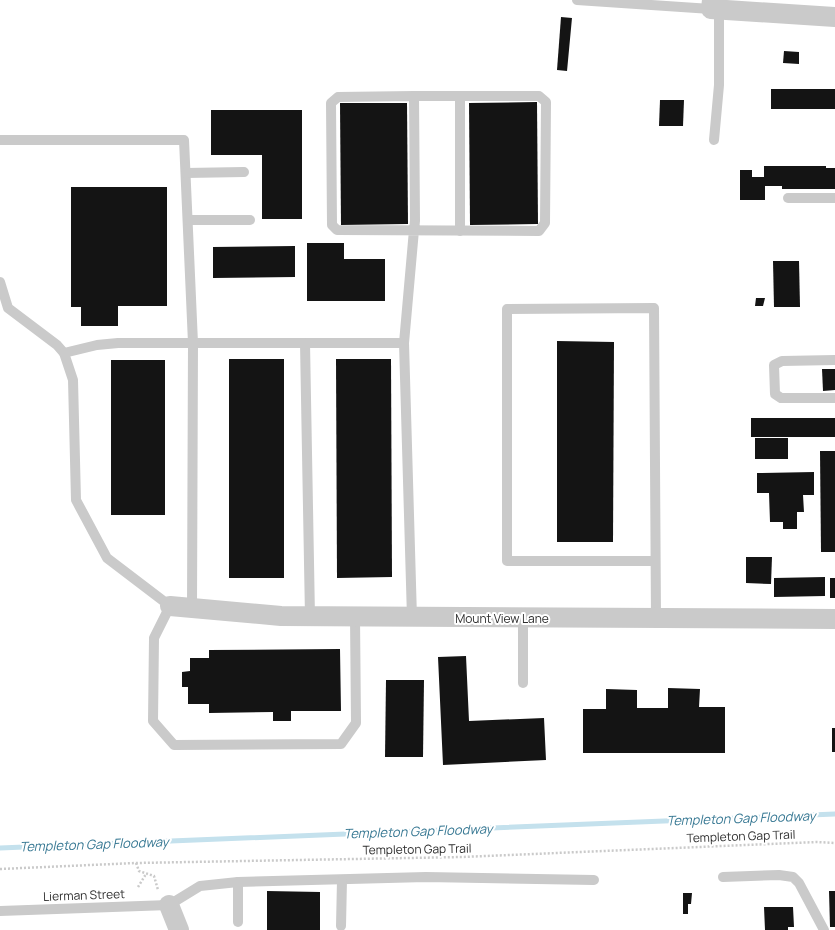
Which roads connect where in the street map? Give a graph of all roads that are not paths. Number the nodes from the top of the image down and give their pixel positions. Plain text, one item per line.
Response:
1 (577, 0) edge
2 (714, 6) edge
3 (835, 17) edge
4 (414, 96) junction
5 (460, 96) junction
6 (0, 140) edge
7 (714, 140) dead end
8 (244, 172) dead end
9 (186, 173) junction
10 (788, 198) dead end
11 (835, 198) edge
12 (188, 220) junction
13 (250, 220) dead end
14 (414, 230) junction
15 (460, 231) junction
16 (0, 282) edge
17 (193, 343) junction
18 (305, 343) junction
19 (404, 343) junction
20 (64, 353) junction
21 (835, 360) edge
22 (835, 398) edge
23 (655, 561) junction
24 (170, 606) junction
25 (192, 608) junction
26 (310, 617) junction
27 (355, 617) junction
28 (412, 618) junction
29 (523, 618) junction
30 (656, 618) junction
31 (835, 619) edge
32 (523, 683) dead end
33 (723, 877) dead end
34 (342, 880) junction
35 (594, 880) dead end
36 (238, 882) junction
37 (169, 905) junction
38 (0, 911) edge
39 (238, 922) dead end
40 (341, 926) dead end
41 (178, 930) edge
42 (824, 930) edge

1 - 2 lane
2 - 3 street
2 - 7 lane
4 - 5 lane
4 - 14 lane
4 - 14 lane
5 - 15 lane
5 - 15 lane
6 - 9 lane
8 - 9 lane
9 - 12 lane
10 - 11 lane
12 - 13 lane
12 - 17 lane
14 - 15 lane
14 - 19 lane
16 - 20 lane
17 - 18 lane
17 - 20 lane
17 - 25 lane
18 - 19 lane
18 - 26 lane
19 - 28 lane
20 - 24 lane
21 - 22 lane
23 - 23 lane
23 - 30 lane
24 - 25 street, Mount View Lane
24 - 27 lane
25 - 26 street, Mount View Lane
26 - 27 street, Mount View Lane
27 - 28 street, Mount View Lane
28 - 29 street, Mount View Lane
29 - 30 street, Mount View Lane
29 - 32 lane
30 - 31 street, Mount View Lane
33 - 42 lane
34 - 35 lane
34 - 36 lane
34 - 40 lane
36 - 37 lane
36 - 39 lane
37 - 38 lane, Lierman Street
37 - 41 street

